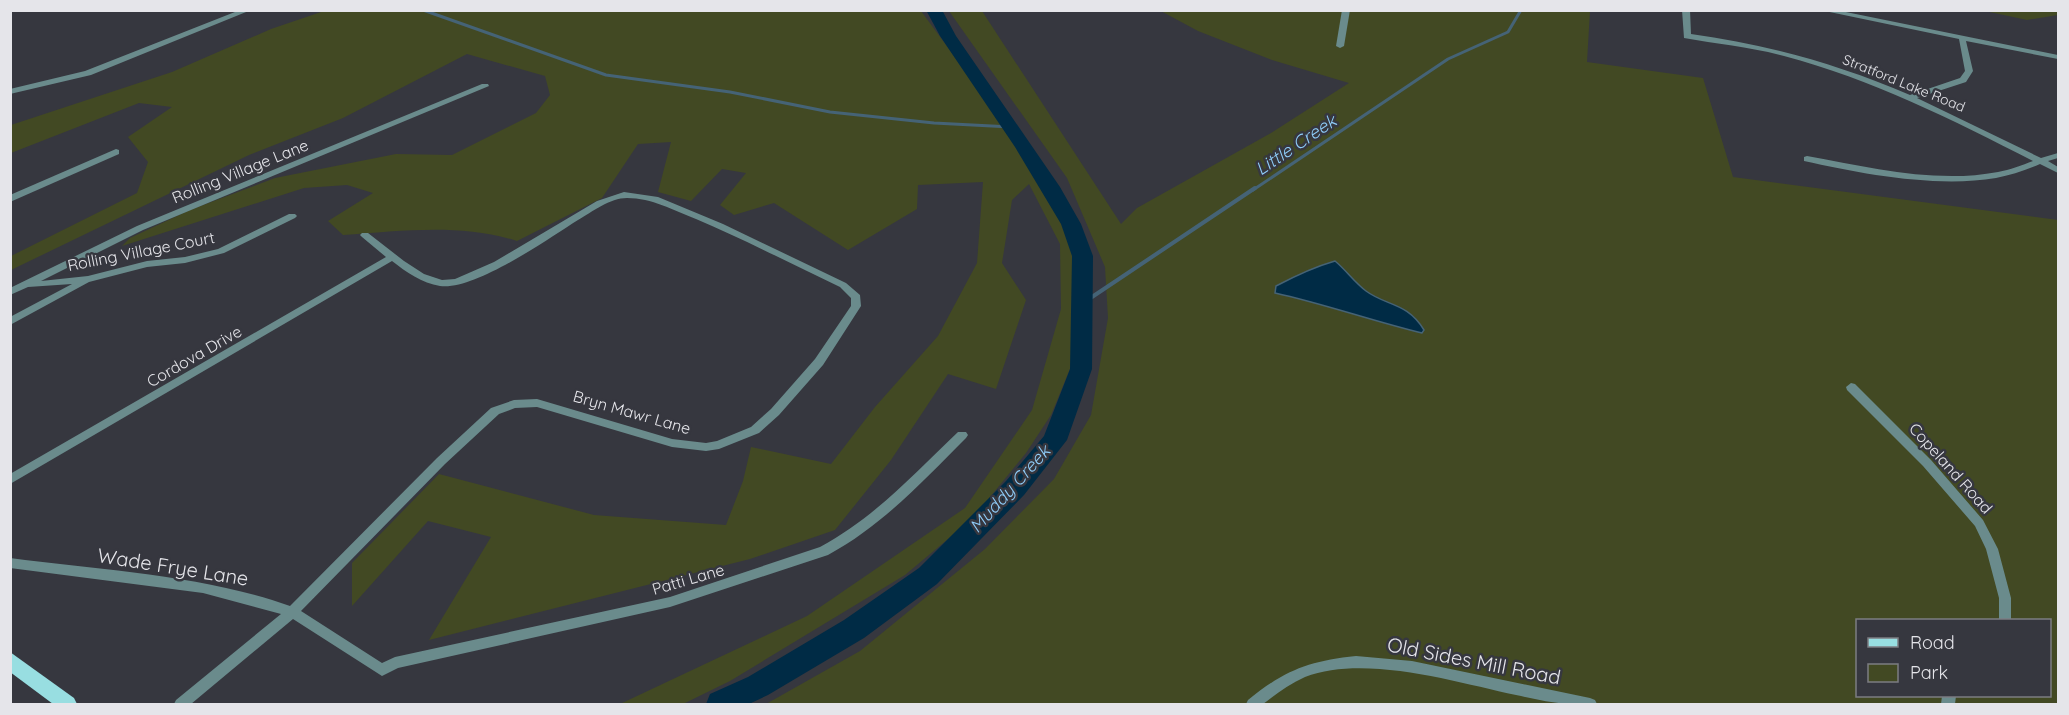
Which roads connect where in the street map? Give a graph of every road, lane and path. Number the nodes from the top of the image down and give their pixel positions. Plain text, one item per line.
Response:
1 (248, 10) edge
2 (1346, 10) edge
3 (1686, 10) edge
4 (1823, 10) edge
5 (1962, 38) junction
6 (1340, 46) dead end
7 (2058, 57) edge
8 (485, 86) dead end
9 (10, 92) edge
10 (1910, 98) junction
11 (116, 152) dead end
12 (2058, 155) edge
13 (1807, 159) dead end
14 (2040, 161) junction
15 (2058, 170) edge
16 (10, 199) edge
17 (292, 216) dead end
18 (364, 235) dead end
19 (392, 257) junction
20 (88, 279) junction
21 (24, 285) junction
22 (10, 292) edge
23 (10, 322) edge
24 (1851, 387) dead end
25 (962, 435) dead end
26 (10, 480) edge
27 (10, 563) edge
28 (292, 612) junction
29 (2005, 619) edge
30 (10, 660) edge
31 (382, 670) joint
32 (67, 705) edge
33 (181, 705) edge
34 (1253, 705) edge
35 (1590, 705) edge

1 - 9 street
2 - 6 street
3 - 10 street, Stratford Lake Road
4 - 5 street
5 - 7 street
5 - 10 street
8 - 21 street, Rolling Village Lane
10 - 14 street, Stratford Lake Road
11 - 16 street
12 - 14 street
13 - 14 street
14 - 15 street, Stratford Lake Road
17 - 20 street, Rolling Village Court
18 - 19 street, Bryn Mawr Lane
19 - 26 street, Cordova Drive
19 - 28 street, Bryn Mawr Lane
20 - 21 street, Rolling Village Court
20 - 23 street
21 - 22 street, Rolling Village Lane
24 - 29 street, Copeland Road
25 - 31 street, Patti Lane
27 - 28 street, Wade Frye Lane
28 - 31 street, Wade Frye Lane
28 - 33 street, Bryn Mawr Lane
30 - 32 main road
34 - 35 street, Old Sides Mill Road

